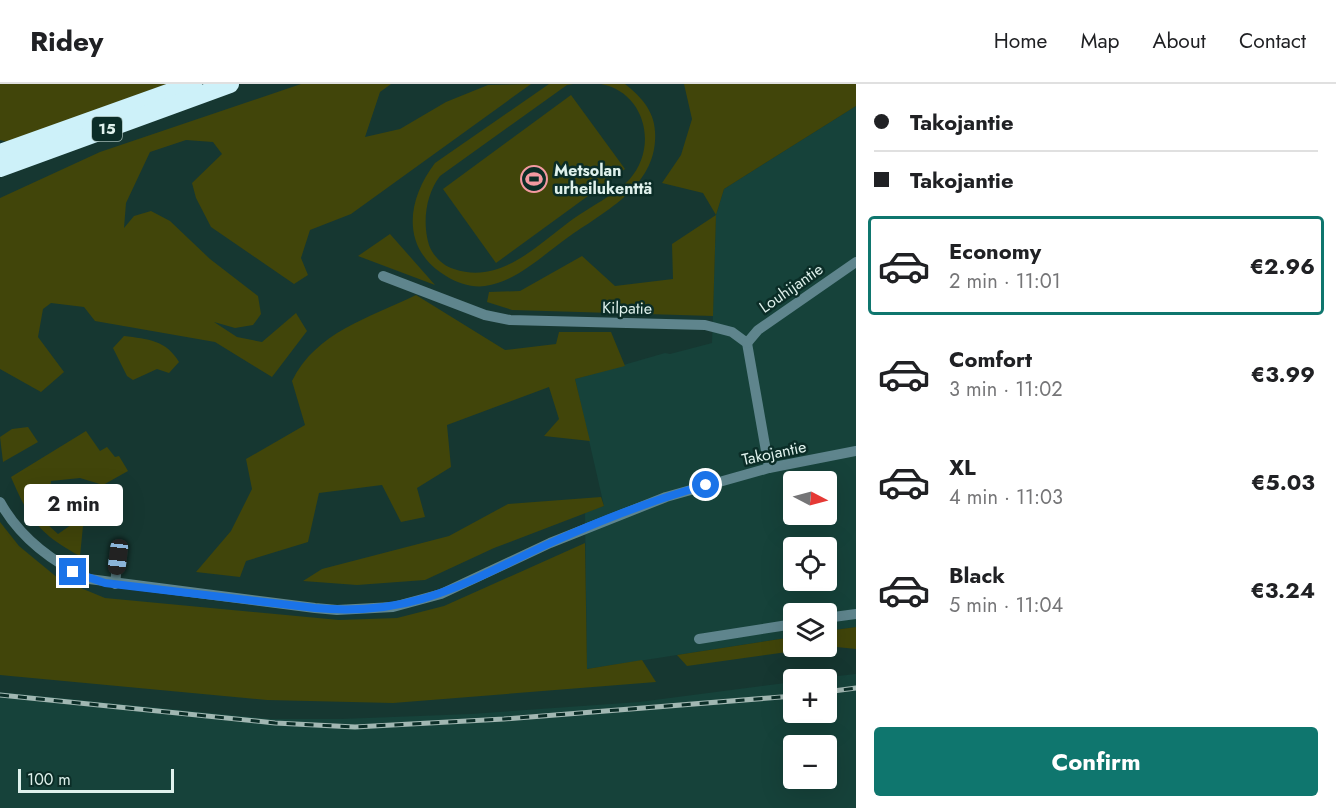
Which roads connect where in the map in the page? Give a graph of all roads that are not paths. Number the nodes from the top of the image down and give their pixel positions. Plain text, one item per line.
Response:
1 (194, 84) edge
2 (230, 84) edge
3 (0, 153) edge
4 (0, 168) edge
5 (856, 262) edge
6 (383, 276) dead end
7 (747, 343) junction
8 (856, 451) edge
9 (768, 468) junction
10 (0, 502) edge
11 (118, 557) dead end
12 (115, 584) junction
13 (856, 614) edge
14 (837, 617) edge
15 (783, 626) edge
16 (699, 639) dead end

1 - 3 highway, 15
2 - 4 highway, 15
5 - 7 street, Louhijantie
6 - 7 street, Kilpatie
7 - 9 street
8 - 9 street, Takojantie
9 - 12 street, Takojantie
10 - 12 street, Takojantie
11 - 12 street
13 - 14 street
15 - 16 street

